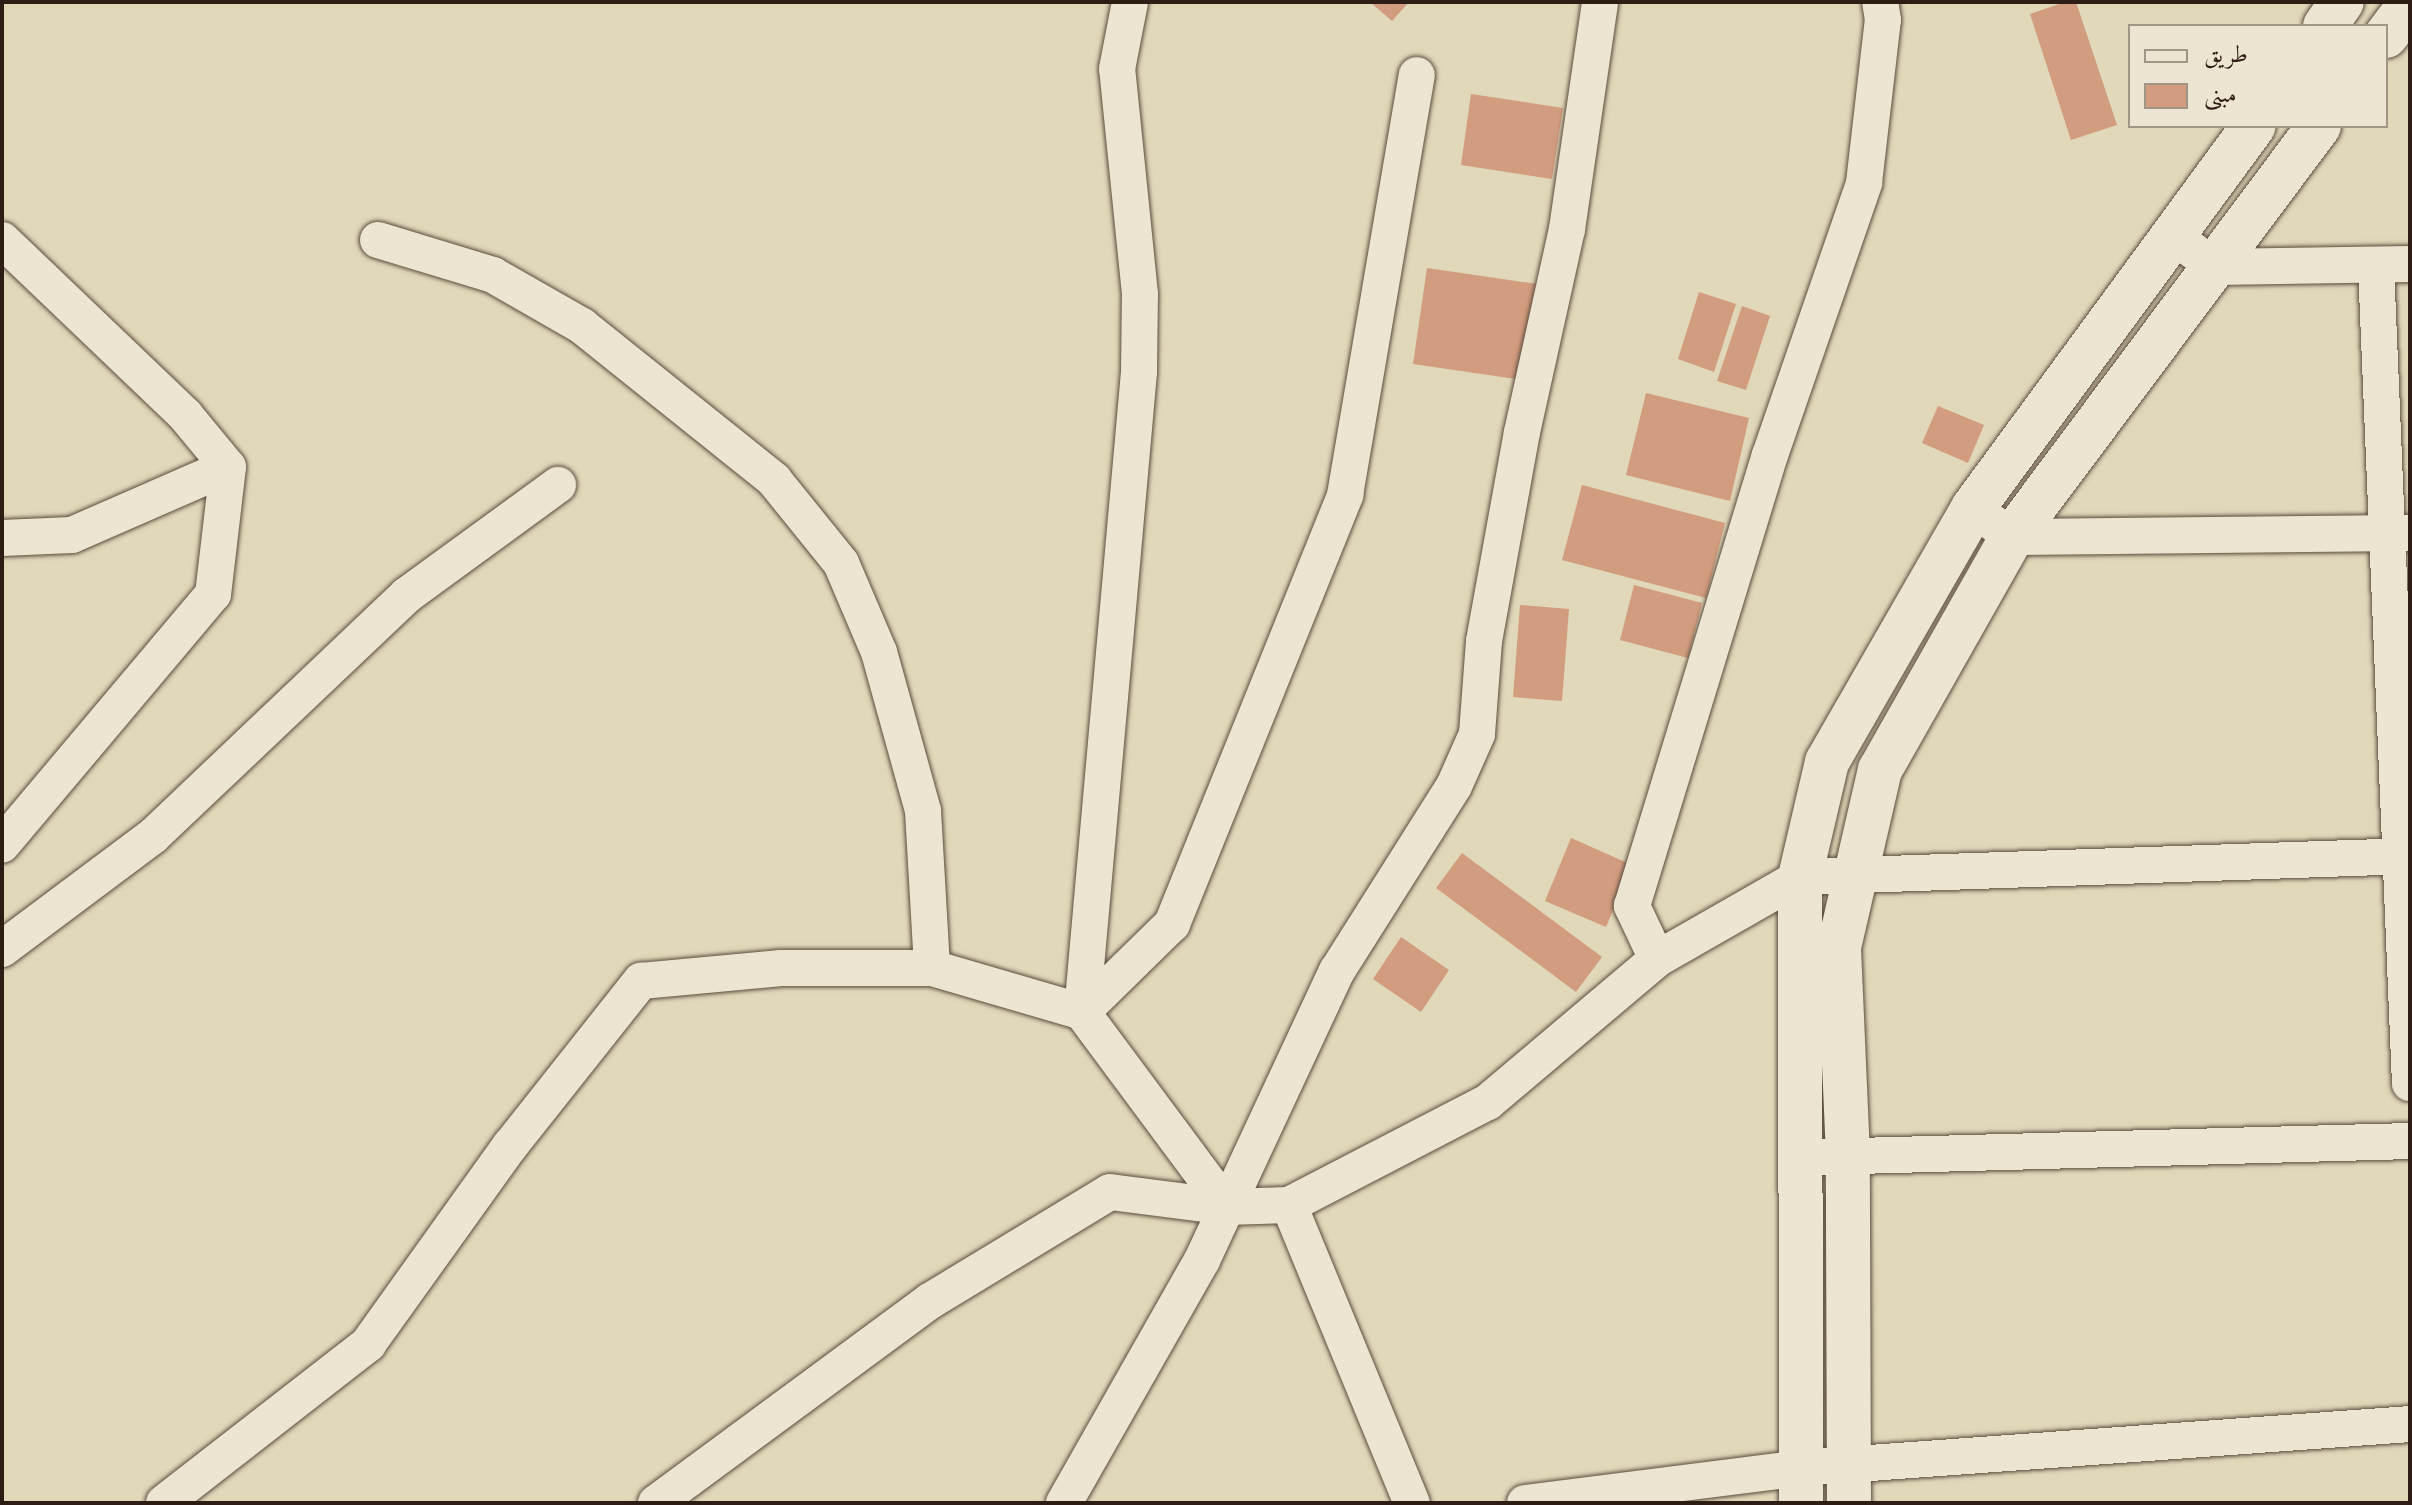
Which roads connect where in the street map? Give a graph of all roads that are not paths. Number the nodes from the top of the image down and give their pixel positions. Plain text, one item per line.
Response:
1 (1130, 2) edge
2 (1600, 2) edge
3 (1880, 2) edge
4 (2342, 2) edge
5 (2410, 4) edge
6 (2326, 24) edge
7 (2388, 33) edge
8 (1417, 75) dead end
9 (2253, 128) edge
10 (2318, 128) edge
11 (2175, 237) junction
12 (2, 240) edge
13 (378, 240) dead end
14 (2393, 265) edge
15 (2215, 267) junction
16 (228, 467) junction
17 (558, 485) dead end
18 (1973, 508) junction
19 (2399, 534) edge
20 (2012, 537) junction
21 (2, 538) edge
22 (2, 845) edge
23 (2405, 856) edge
24 (1855, 875) junction
25 (1800, 877) junction
26 (2, 949) edge
27 (1657, 959) junction
28 (932, 968) junction
29 (1082, 1012) junction
30 (2410, 1083) edge
31 (2410, 1141) edge
32 (1848, 1155) junction
33 (1799, 1159) junction
34 (1289, 1205) junction
35 (1227, 1207) junction
36 (2410, 1424) edge
37 (1849, 1484) edge
38 (1801, 1486) edge
39 (164, 1503) edge
40 (656, 1503) edge
41 (1064, 1503) edge
42 (1412, 1503) edge
43 (1525, 1503) edge

1 - 29 street
2 - 35 street
3 - 27 street
4 - 6 main road
5 - 7 main road
8 - 29 street
9 - 11 main road
10 - 15 main road
11 - 15 street
11 - 18 main road
12 - 16 street
13 - 28 street
14 - 15 street
14 - 19 street
15 - 20 main road
16 - 21 street
16 - 22 street
17 - 26 street
18 - 20 street
18 - 25 main road
19 - 20 street
19 - 23 street
20 - 24 main road
23 - 24 street
23 - 30 street
24 - 25 street
24 - 32 main road
25 - 27 street
25 - 33 main road
27 - 34 street
28 - 29 street
28 - 39 street
29 - 35 street
31 - 32 street
32 - 33 street
32 - 37 main road
33 - 38 main road
34 - 35 street
34 - 42 street
35 - 40 street
35 - 41 street
36 - 37 street
37 - 38 street
38 - 43 street

